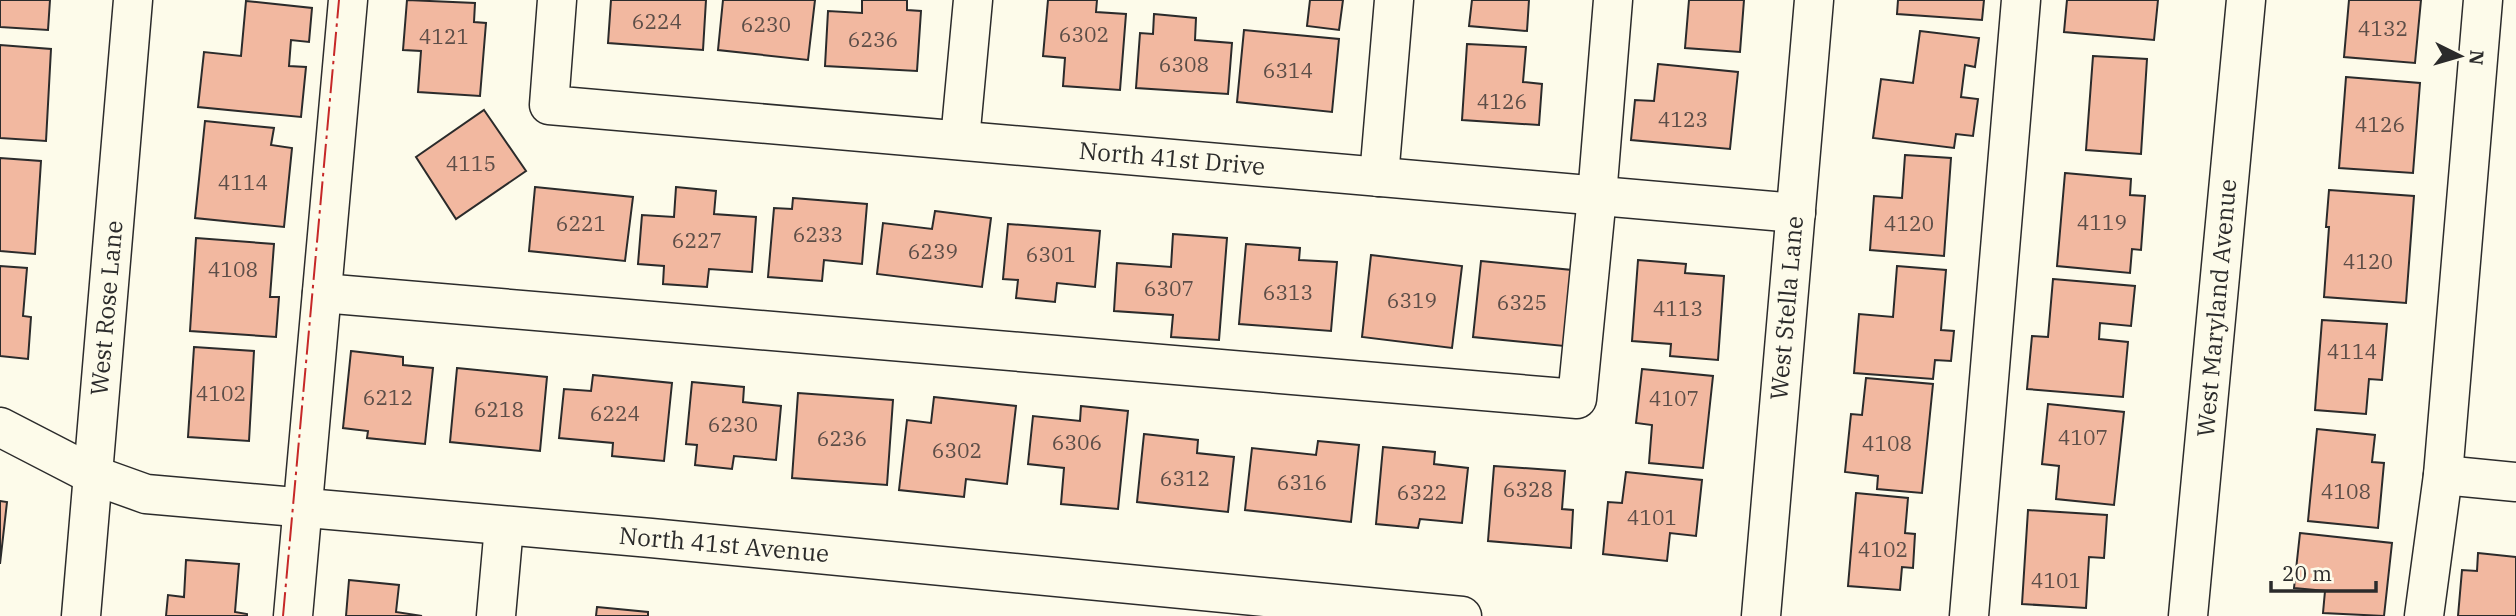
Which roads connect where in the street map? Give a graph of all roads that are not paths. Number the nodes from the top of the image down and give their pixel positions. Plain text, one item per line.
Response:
1 (133, 0) edge
2 (348, 0) edge
3 (557, 0) edge
4 (974, 0) edge
5 (1394, 0) edge
6 (1612, 0) edge
7 (1814, 0) edge
8 (2021, 0) edge
9 (2246, 0) edge
10 (2483, 0) edge
11 (960, 140) junction
12 (1379, 177) junction
13 (1597, 196) junction
14 (1796, 213) junction
15 (322, 293) junction
16 (0, 427) edge
17 (93, 475) junction
18 (2443, 475) junction
19 (2516, 482) edge
20 (304, 508) junction
21 (504, 526) junction
22 (81, 616) edge
23 (293, 616) edge
24 (496, 616) edge
25 (1462, 616) edge
26 (1761, 616) edge
27 (1969, 616) edge
28 (2188, 616) edge
29 (2424, 616) edge

1 - 17 street, West Rose Lane
2 - 15 street
3 - 11 street, North 41st Drive
4 - 11 street
5 - 12 street
6 - 13 street
7 - 14 street, West Stella Lane
8 - 27 street
9 - 28 street, West Maryland Avenue
10 - 18 street
11 - 12 street, North 41st Drive
12 - 13 street, North 41st Drive
13 - 14 street, North 41st Drive
13 - 15 street
14 - 26 street, West Stella Lane
15 - 20 street
16 - 17 street, North 41st Avenue
17 - 20 street, North 41st Avenue
17 - 22 street, West Rose Lane
18 - 19 street
18 - 29 street
20 - 21 street, North 41st Avenue
20 - 23 street
21 - 24 street
21 - 25 street, North 41st Avenue

